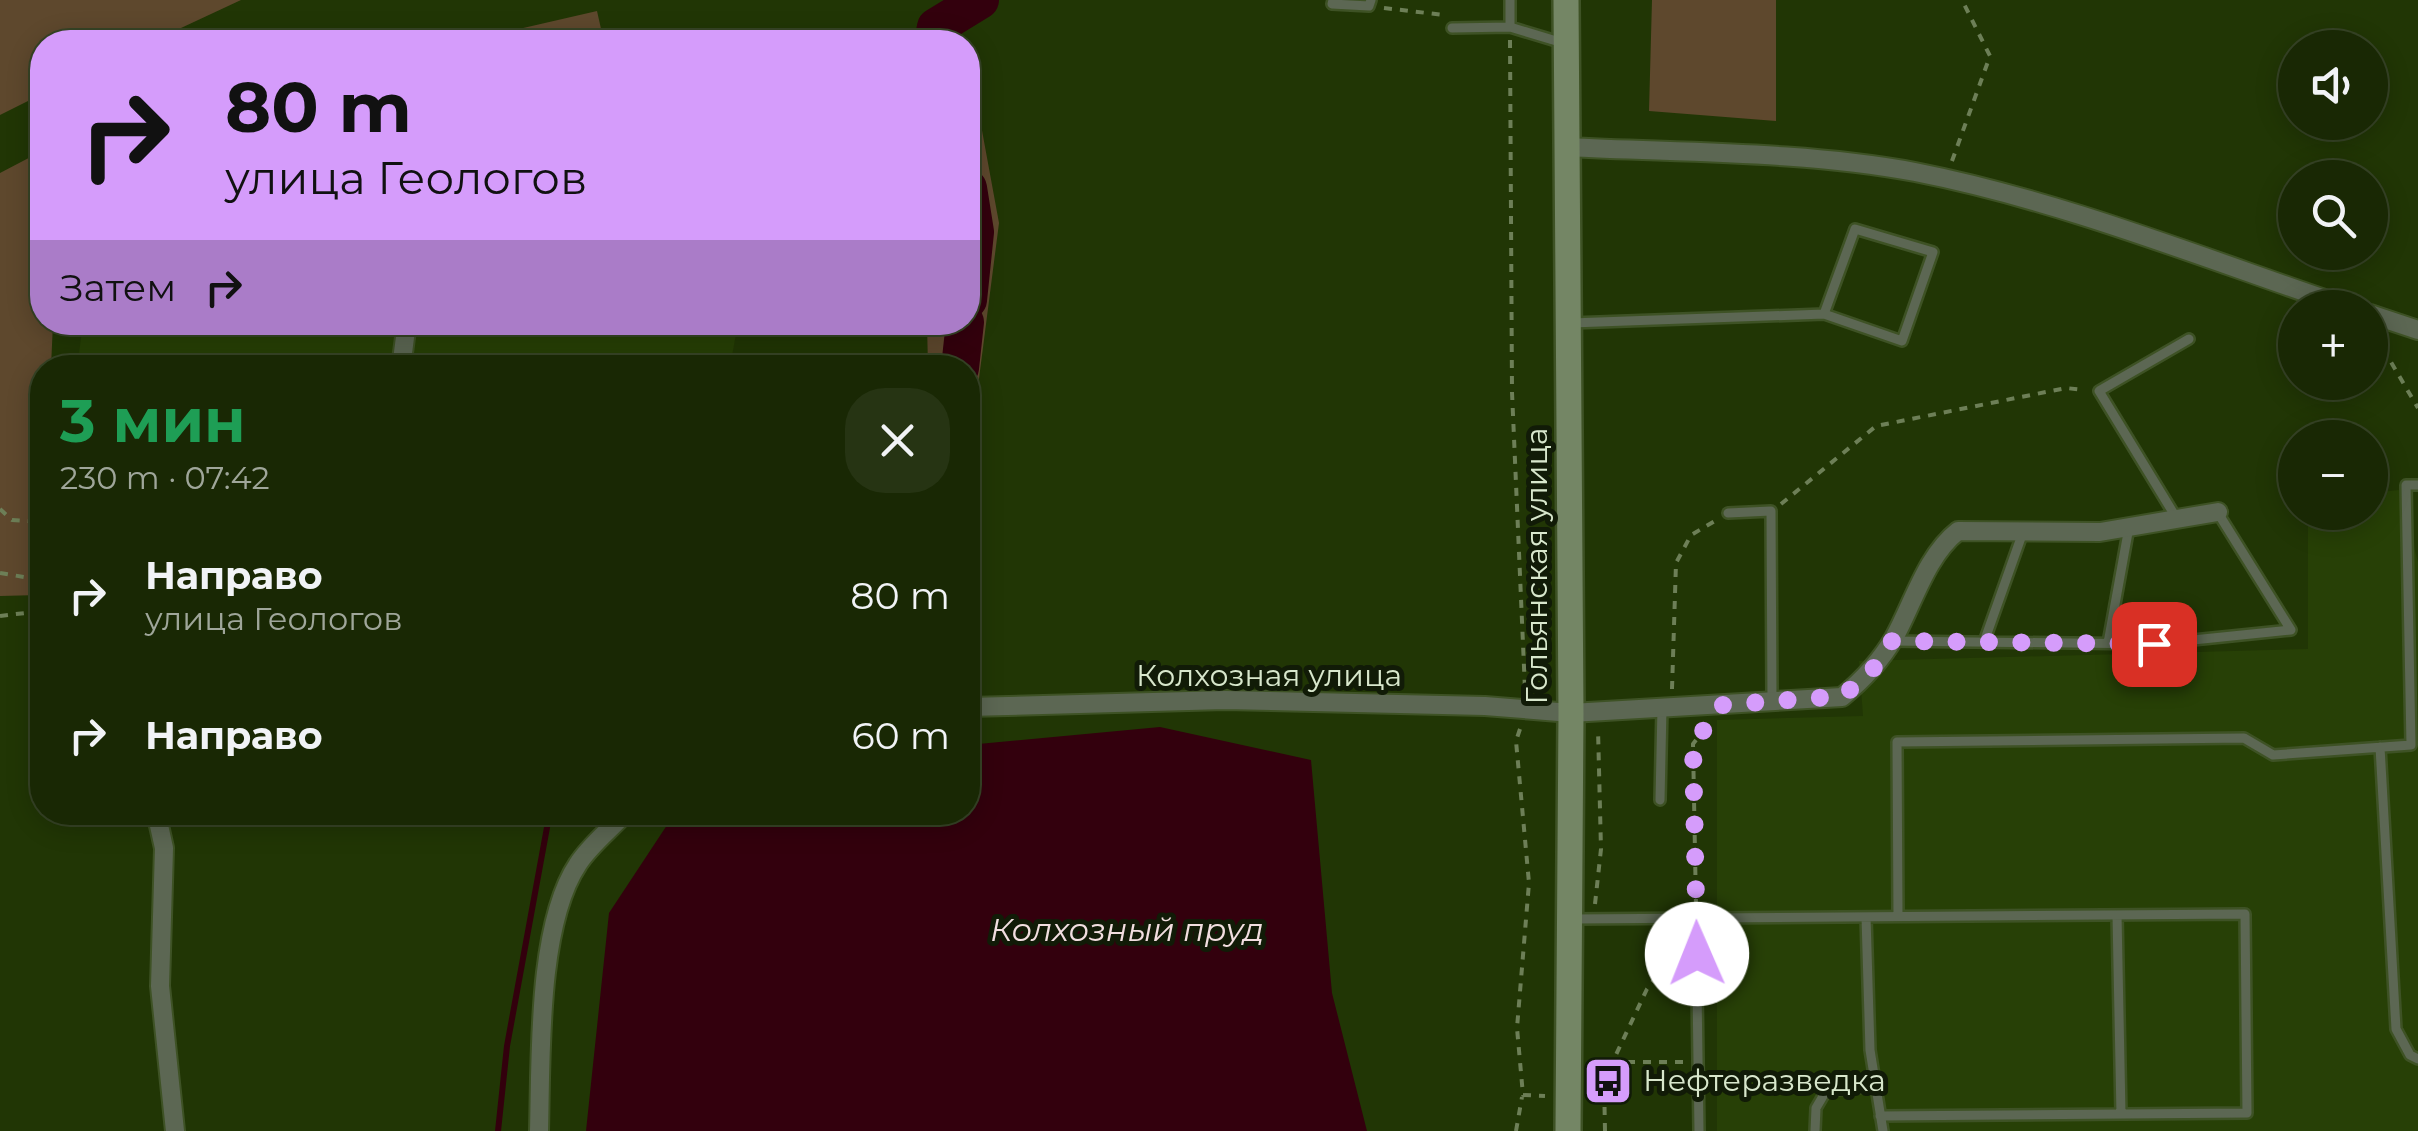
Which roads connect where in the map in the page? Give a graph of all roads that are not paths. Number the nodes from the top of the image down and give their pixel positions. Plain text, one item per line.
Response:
1 (1333, 0) edge
2 (1510, 0) edge
3 (1566, 0) edge
4 (1370, 3) edge
5 (1510, 27) junction
6 (1452, 28) road end
7 (1566, 44) junction
8 (1566, 148) junction
9 (2296, 290) edge
10 (1824, 314) junction
11 (2388, 320) edge
12 (1568, 324) junction
13 (2418, 330) edge
14 (2189, 338) dead end
15 (2418, 485) edge
16 (2218, 512) joint
17 (1728, 513) road end
18 (2177, 519) junction
19 (2128, 527) junction
20 (2023, 532) junction
21 (1892, 641) junction
22 (1984, 642) junction
23 (2108, 643) junction
24 (1772, 702) junction
25 (980, 707) edge
26 (1667, 708) junction
27 (2414, 710) edge
28 (1583, 712) junction
29 (2380, 747) junction
30 (2414, 748) edge
31 (1660, 800) dead end
32 (159, 825) edge
33 (614, 825) edge
34 (2118, 915) junction
35 (1898, 916) junction
36 (1866, 917) junction
37 (1696, 918) junction
38 (1582, 919) junction
39 (2418, 1059) edge
40 (1874, 1086) junction
41 (2122, 1114) junction
42 (1880, 1116) junction
43 (175, 1131) edge
44 (539, 1131) edge
45 (1568, 1131) edge
46 (1699, 1131) edge
47 (1816, 1131) edge
48 (1883, 1131) edge

1 - 4 lane
2 - 5 lane
3 - 7 main road, Гольянская улица
5 - 6 lane
5 - 7 lane
7 - 8 main road, Гольянская улица
8 - 9 street
8 - 12 main road, Гольянская улица
10 - 10 lane
10 - 12 lane
11 - 13 street
12 - 28 main road, Гольянская улица
14 - 18 lane
15 - 27 lane
16 - 18 street, Колхозная улица
16 - 23 lane
17 - 24 lane
18 - 19 street, Колхозная улица
19 - 20 street, Колхозная улица
19 - 23 lane
20 - 21 street, Колхозная улица
20 - 22 lane
21 - 22 lane
21 - 24 street, Колхозная улица
22 - 23 lane
24 - 26 street, Колхозная улица
25 - 28 street, Колхозная улица
26 - 28 street, Колхозная улица
26 - 31 lane
27 - 30 lane
28 - 38 main road, Гольянская улица
29 - 30 lane
29 - 35 lane
29 - 39 lane
32 - 43 street
33 - 44 street
34 - 35 lane
34 - 41 lane
34 - 41 lane
35 - 36 lane
36 - 37 lane
36 - 40 lane
37 - 38 lane
37 - 46 lane
38 - 45 main road, Гольянская улица
40 - 42 lane
40 - 47 lane
41 - 42 lane
42 - 48 lane

